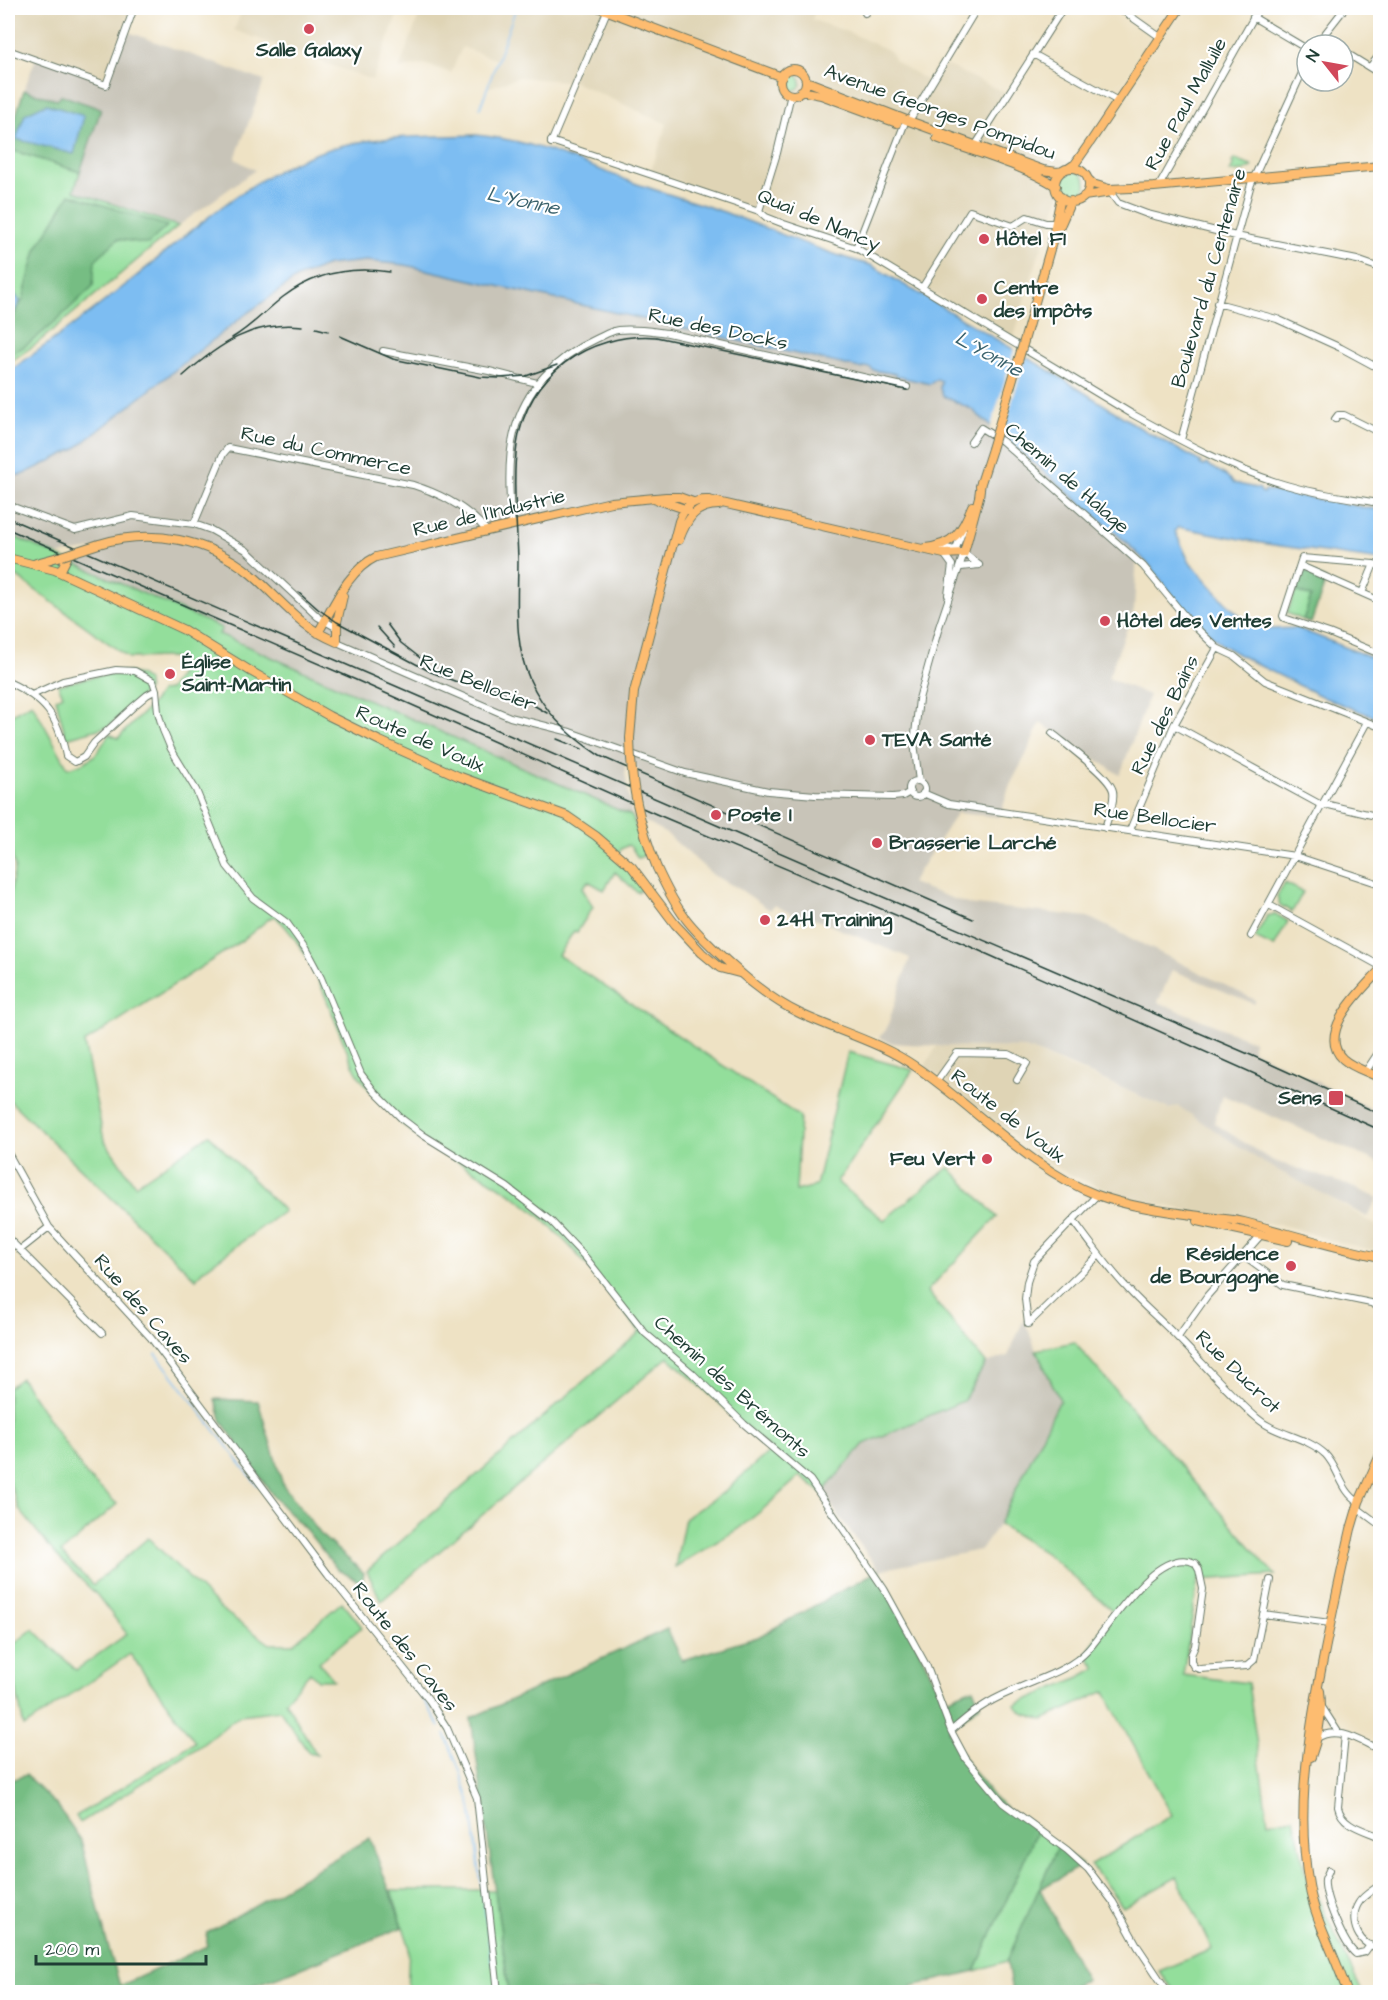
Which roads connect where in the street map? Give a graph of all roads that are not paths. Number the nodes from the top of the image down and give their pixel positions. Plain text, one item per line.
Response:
1 (134, 8) edge
2 (977, 8) edge
3 (1063, 8) edge
4 (1119, 8) edge
5 (1180, 8) edge
6 (1259, 8) edge
7 (1345, 8) edge
8 (604, 9) edge
9 (1253, 17) junction
10 (1324, 33) edge
11 (1160, 37) junction
12 (1295, 43) edge
13 (8, 50) edge
14 (1033, 54) junction
15 (1380, 54) edge
16 (1355, 58) edge
17 (1370, 67) junction
18 (1380, 74) edge
19 (782, 77) junction
20 (806, 81) junction
21 (1295, 88) edge
22 (801, 91) junction
23 (791, 94) junction
24 (1118, 101) junction
25 (906, 123) junction
26 (1091, 141) junction
27 (975, 146) junction
28 (1380, 166) edge
29 (1066, 170) junction
30 (1086, 175) junction
31 (1253, 177) junction
32 (1056, 186) junction
33 (1156, 186) junction
34 (1110, 192) junction
35 (1084, 196) junction
36 (1061, 197) junction
37 (1071, 201) junction
38 (759, 211) junction
39 (1057, 223) junction
40 (1236, 236) junction
41 (1051, 246) junction
42 (856, 248) junction
43 (1380, 268) edge
44 (922, 288) junction
45 (1217, 303) junction
46 (383, 351) dead end
47 (1380, 356) edge
48 (1378, 367) edge
49 (537, 383) junction
50 (907, 387) dead end
51 (1335, 419) dead end
52 (1380, 433) edge
53 (1181, 440) junction
54 (971, 442) dead end
55 (981, 482) junction
56 (654, 499) junction
57 (670, 503) junction
58 (1380, 503) edge
59 (8, 505) edge
60 (689, 505) junction
61 (679, 521) junction
62 (965, 523) junction
63 (194, 524) junction
64 (512, 525) junction
65 (487, 531) junction
66 (940, 546) junction
67 (918, 548) junction
68 (958, 552) junction
69 (944, 555) junction
70 (67, 556) junction
71 (8, 558) edge
72 (33, 563) junction
73 (952, 565) junction
74 (1377, 565) edge
75 (1301, 566) junction
76 (961, 567) junction
77 (57, 571) junction
78 (346, 587) junction
79 (662, 589) junction
80 (1362, 593) junction
81 (948, 599) junction
82 (1380, 601) edge
83 (325, 621) junction
84 (337, 628) junction
85 (318, 633) junction
86 (337, 642) junction
87 (1217, 648) junction
88 (1380, 654) edge
89 (8, 682) edge
90 (156, 690) junction
91 (32, 695) junction
92 (1367, 723) junction
93 (1174, 725) junction
94 (1380, 727) edge
95 (1052, 733) dead end
96 (919, 781) junction
97 (910, 792) junction
98 (923, 793) junction
99 (1323, 806) junction
100 (1380, 817) edge
101 (1105, 828) junction
102 (1130, 830) junction
103 (1295, 856) junction
104 (1380, 884) edge
105 (1269, 905) junction
106 (1251, 936) dead end
107 (1380, 968) edge
108 (739, 973) junction
109 (1380, 1050) edge
110 (1366, 1071) junction
111 (1380, 1078) edge
112 (1017, 1080) dead end
113 (937, 1081) junction
114 (8, 1153) edge
115 (1097, 1195) junction
116 (1166, 1211) junction
117 (1074, 1221) junction
118 (49, 1227) junction
119 (1261, 1235) junction
120 (8, 1238) edge
121 (20, 1250) junction
122 (1099, 1254) junction
123 (1242, 1256) junction
124 (1380, 1257) edge
125 (1380, 1263) edge
126 (1380, 1308) edge
127 (102, 1333) dead end
128 (1178, 1337) junction
129 (1380, 1455) edge
130 (1358, 1505) junction
131 (281, 1513) joint
132 (1380, 1526) edge
133 (1270, 1580) dead end
134 (1263, 1614) junction
135 (1330, 1623) junction
136 (1321, 1714) junction
137 (951, 1731) junction
138 (1336, 1732) junction
139 (1345, 1735) junction
140 (1317, 1738) junction
141 (1380, 1750) edge
142 (1307, 1769) junction
143 (1380, 1837) edge
144 (1329, 1870) dead end
145 (1380, 1886) edge
146 (1370, 1945) junction
147 (1380, 1947) edge
148 (498, 1992) edge
149 (1168, 1992) edge
150 (1347, 1992) edge

1 - 13 street
2 - 25 street
3 - 14 street
4 - 11 street
5 - 11 main road
6 - 9 street, Rue Paul Malluile
7 - 10 street
8 - 19 main road
8 - 38 street, Quai de Nancy
9 - 12 street
9 - 33 street, Rue Paul Malluile
11 - 24 main road
14 - 24 street
14 - 27 street
15 - 17 street
16 - 17 street
17 - 18 street
19 - 20 main road
19 - 23 main road
20 - 22 main road
20 - 25 main road, Avenue Georges Pompidou
21 - 31 street, Boulevard du Centenaire
22 - 23 main road
22 - 25 main road, Avenue Georges Pompidou
23 - 38 street
24 - 26 main road
25 - 27 main road, Avenue Georges Pompidou
25 - 32 main road, Avenue Georges Pompidou
25 - 42 street
26 - 29 main road
26 - 30 main road
27 - 29 main road, Avenue Georges Pompidou
28 - 31 main road
29 - 30 main road
29 - 32 main road
30 - 33 main road
30 - 35 main road
31 - 33 main road
31 - 40 street, Boulevard du Centenaire
32 - 36 main road
33 - 34 main road
34 - 35 main road
34 - 40 street
35 - 37 main road
36 - 37 main road
36 - 39 main road
37 - 41 main road
38 - 42 street, Quai de Nancy
39 - 41 main road
39 - 44 street
40 - 43 street
40 - 45 street, Boulevard du Centenaire
41 - 55 main road, bridge
42 - 44 street, Quai de Nancy
44 - 53 street, Quai de Nancy
45 - 48 street
45 - 53 street, Boulevard du Centenaire
46 - 49 street
47 - 48 street
49 - 50 street, Rue des Docks
49 - 64 street, Rue des Docks
51 - 52 street
53 - 58 street, Quai de Nancy
54 - 87 street, Chemin de Halage
55 - 62 main road
55 - 68 main road
56 - 57 main road
56 - 60 main road
56 - 64 main road, Rue de l'Industrie
57 - 60 main road
57 - 61 main road
59 - 63 street
60 - 61 main road
60 - 67 main road
60 - 79 main road
61 - 79 main road
62 - 66 main road
62 - 68 street
63 - 65 street, Rue du Commerce
63 - 83 street
64 - 65 main road, Rue de l'Industrie
65 - 78 main road, Rue de l'Industrie
66 - 67 main road
66 - 68 street
67 - 69 main road
68 - 69 main road
68 - 73 street
68 - 76 street
68 - 76 street
69 - 73 street
70 - 72 main road, Rue Bellocier
70 - 77 main road
70 - 85 main road, Rue Bellocier, bridge
71 - 72 main road, Route de Voulx
72 - 77 main road, Route de Voulx
73 - 81 street
74 - 75 street
74 - 80 street
75 - 80 street
75 - 88 street
76 - 81 street
77 - 108 main road, Route de Voulx
78 - 83 main road, Rue de l'Industrie
78 - 84 main road
79 - 108 main road, bridge
80 - 82 street
81 - 96 street
83 - 84 street
83 - 85 main road, Rue de l'Industrie
84 - 86 main road
85 - 86 main road, Rue Bellocier
86 - 97 street, Rue Bellocier
87 - 92 street
87 - 93 street, Rue des Bains
89 - 91 street
90 - 91 street
90 - 91 street
90 - 137 street, Chemin des Brémonts
92 - 94 street
92 - 99 street
93 - 99 street
93 - 102 street, Rue des Bains
95 - 101 street
96 - 97 street
96 - 98 street
97 - 98 street
98 - 101 street, Rue Bellocier
99 - 100 street
99 - 103 street
101 - 102 street, Rue Bellocier
102 - 103 street, Rue Bellocier
103 - 104 street, Rue Bellocier
103 - 105 street
105 - 106 street
105 - 107 street
107 - 110 main road
108 - 113 main road, Route de Voulx
109 - 110 street
110 - 111 main road
112 - 113 street
113 - 115 main road, Route de Voulx
114 - 118 street, Rue des Caves
115 - 116 main road, Route de Voulx
115 - 117 street
116 - 119 main road, Route de Voulx
116 - 124 main road, Route de Voulx
117 - 122 street, Rue Ducrot
117 - 122 street
118 - 121 street
118 - 131 street, Rue des Caves
119 - 123 street
119 - 125 main road, Route de Voulx
120 - 121 street
121 - 127 street
122 - 128 street, Rue Ducrot
123 - 126 street
123 - 128 street
128 - 130 street, Rue Ducrot
129 - 130 main road
130 - 132 street, Rue Ducrot
130 - 135 main road
131 - 148 street, Route des Caves
133 - 134 street
134 - 135 street
134 - 137 street
135 - 136 main road
136 - 138 street
136 - 140 main road
136 - 142 main road
137 - 149 street, Chemin des Brémonts
138 - 139 street
138 - 140 street
139 - 141 street
139 - 143 street
140 - 142 main road
142 - 150 main road
144 - 146 street
145 - 146 street
146 - 147 street

